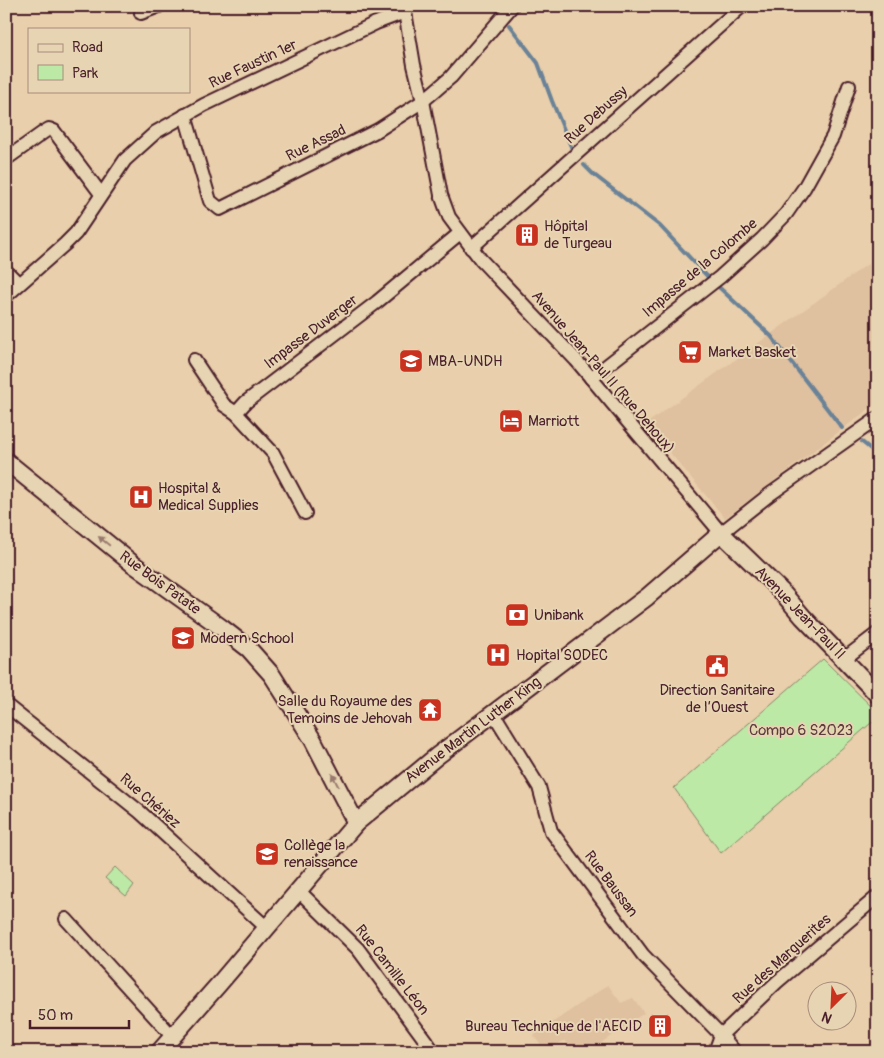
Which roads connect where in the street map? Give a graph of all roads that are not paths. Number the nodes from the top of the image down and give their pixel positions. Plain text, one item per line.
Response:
1 (159, 6) edge
2 (512, 6) edge
3 (742, 6) edge
4 (405, 9) edge
5 (141, 13) dead end
6 (849, 86) dead end
7 (424, 101) junction
8 (185, 115) junction
9 (6, 159) edge
10 (102, 194) junction
11 (460, 233) junction
12 (471, 248) junction
13 (6, 271) edge
14 (19, 284) junction
15 (6, 296) edge
16 (194, 360) dead end
17 (591, 378) junction
18 (236, 413) junction
19 (878, 418) edge
20 (6, 461) edge
21 (305, 513) dead end
22 (721, 533) junction
23 (878, 633) edge
24 (844, 659) junction
25 (878, 695) edge
26 (9, 712) edge
27 (494, 714) junction
28 (356, 824) junction
29 (299, 891) junction
30 (878, 896) edge
31 (66, 919) dead end
32 (266, 927) junction
33 (172, 1036) junction
34 (721, 1036) junction
35 (159, 1052) edge
36 (434, 1052) edge
37 (715, 1052) edge
38 (735, 1052) edge

1 - 5 street
2 - 7 street, Rue Assad
3 - 12 street, Rue Debussy
4 - 7 street, Avenue Jean-Paul II (Rue Dehoux)
4 - 8 street, Rue Faustin 1er
6 - 17 street, Impasse de la Colombe
7 - 8 street, Rue Assad
7 - 11 street, Avenue Jean-Paul II (Rue Dehoux)
8 - 10 street, Rue Faustin 1er
9 - 10 street
10 - 14 street, Rue Faustin 1er
11 - 12 street, Avenue Jean-Paul II (Rue Dehoux)
11 - 18 street, Impasse Duverger
12 - 17 street, Avenue Jean-Paul II (Rue Dehoux)
13 - 14 street
14 - 15 street, Rue Faustin 1er
16 - 18 street
17 - 22 street, Avenue Jean-Paul II (Rue Dehoux)
18 - 21 street
19 - 22 street, Avenue Martin Luther King
28 -> 20 street, Rue Bois Patate
22 - 24 street, Avenue Jean-Paul II
22 - 27 street, Avenue Martin Luther King
23 - 24 street
24 - 25 street, Avenue Jean-Paul II
26 - 32 street, Rue Chériez
27 - 28 street, Avenue Martin Luther King
27 - 34 street, Rue Baussan
28 - 29 street, Avenue Martin Luther King
29 - 32 street, Avenue Martin Luther King
29 - 36 street, Rue Camille Léon
30 - 34 street, Rue des Marguerites
31 - 33 street
32 - 33 street, Avenue Martin Luther King
33 - 35 street, Avenue Martin Luther King
34 - 37 street, Rue des Marguerites
34 - 38 street, Rue Baussan

